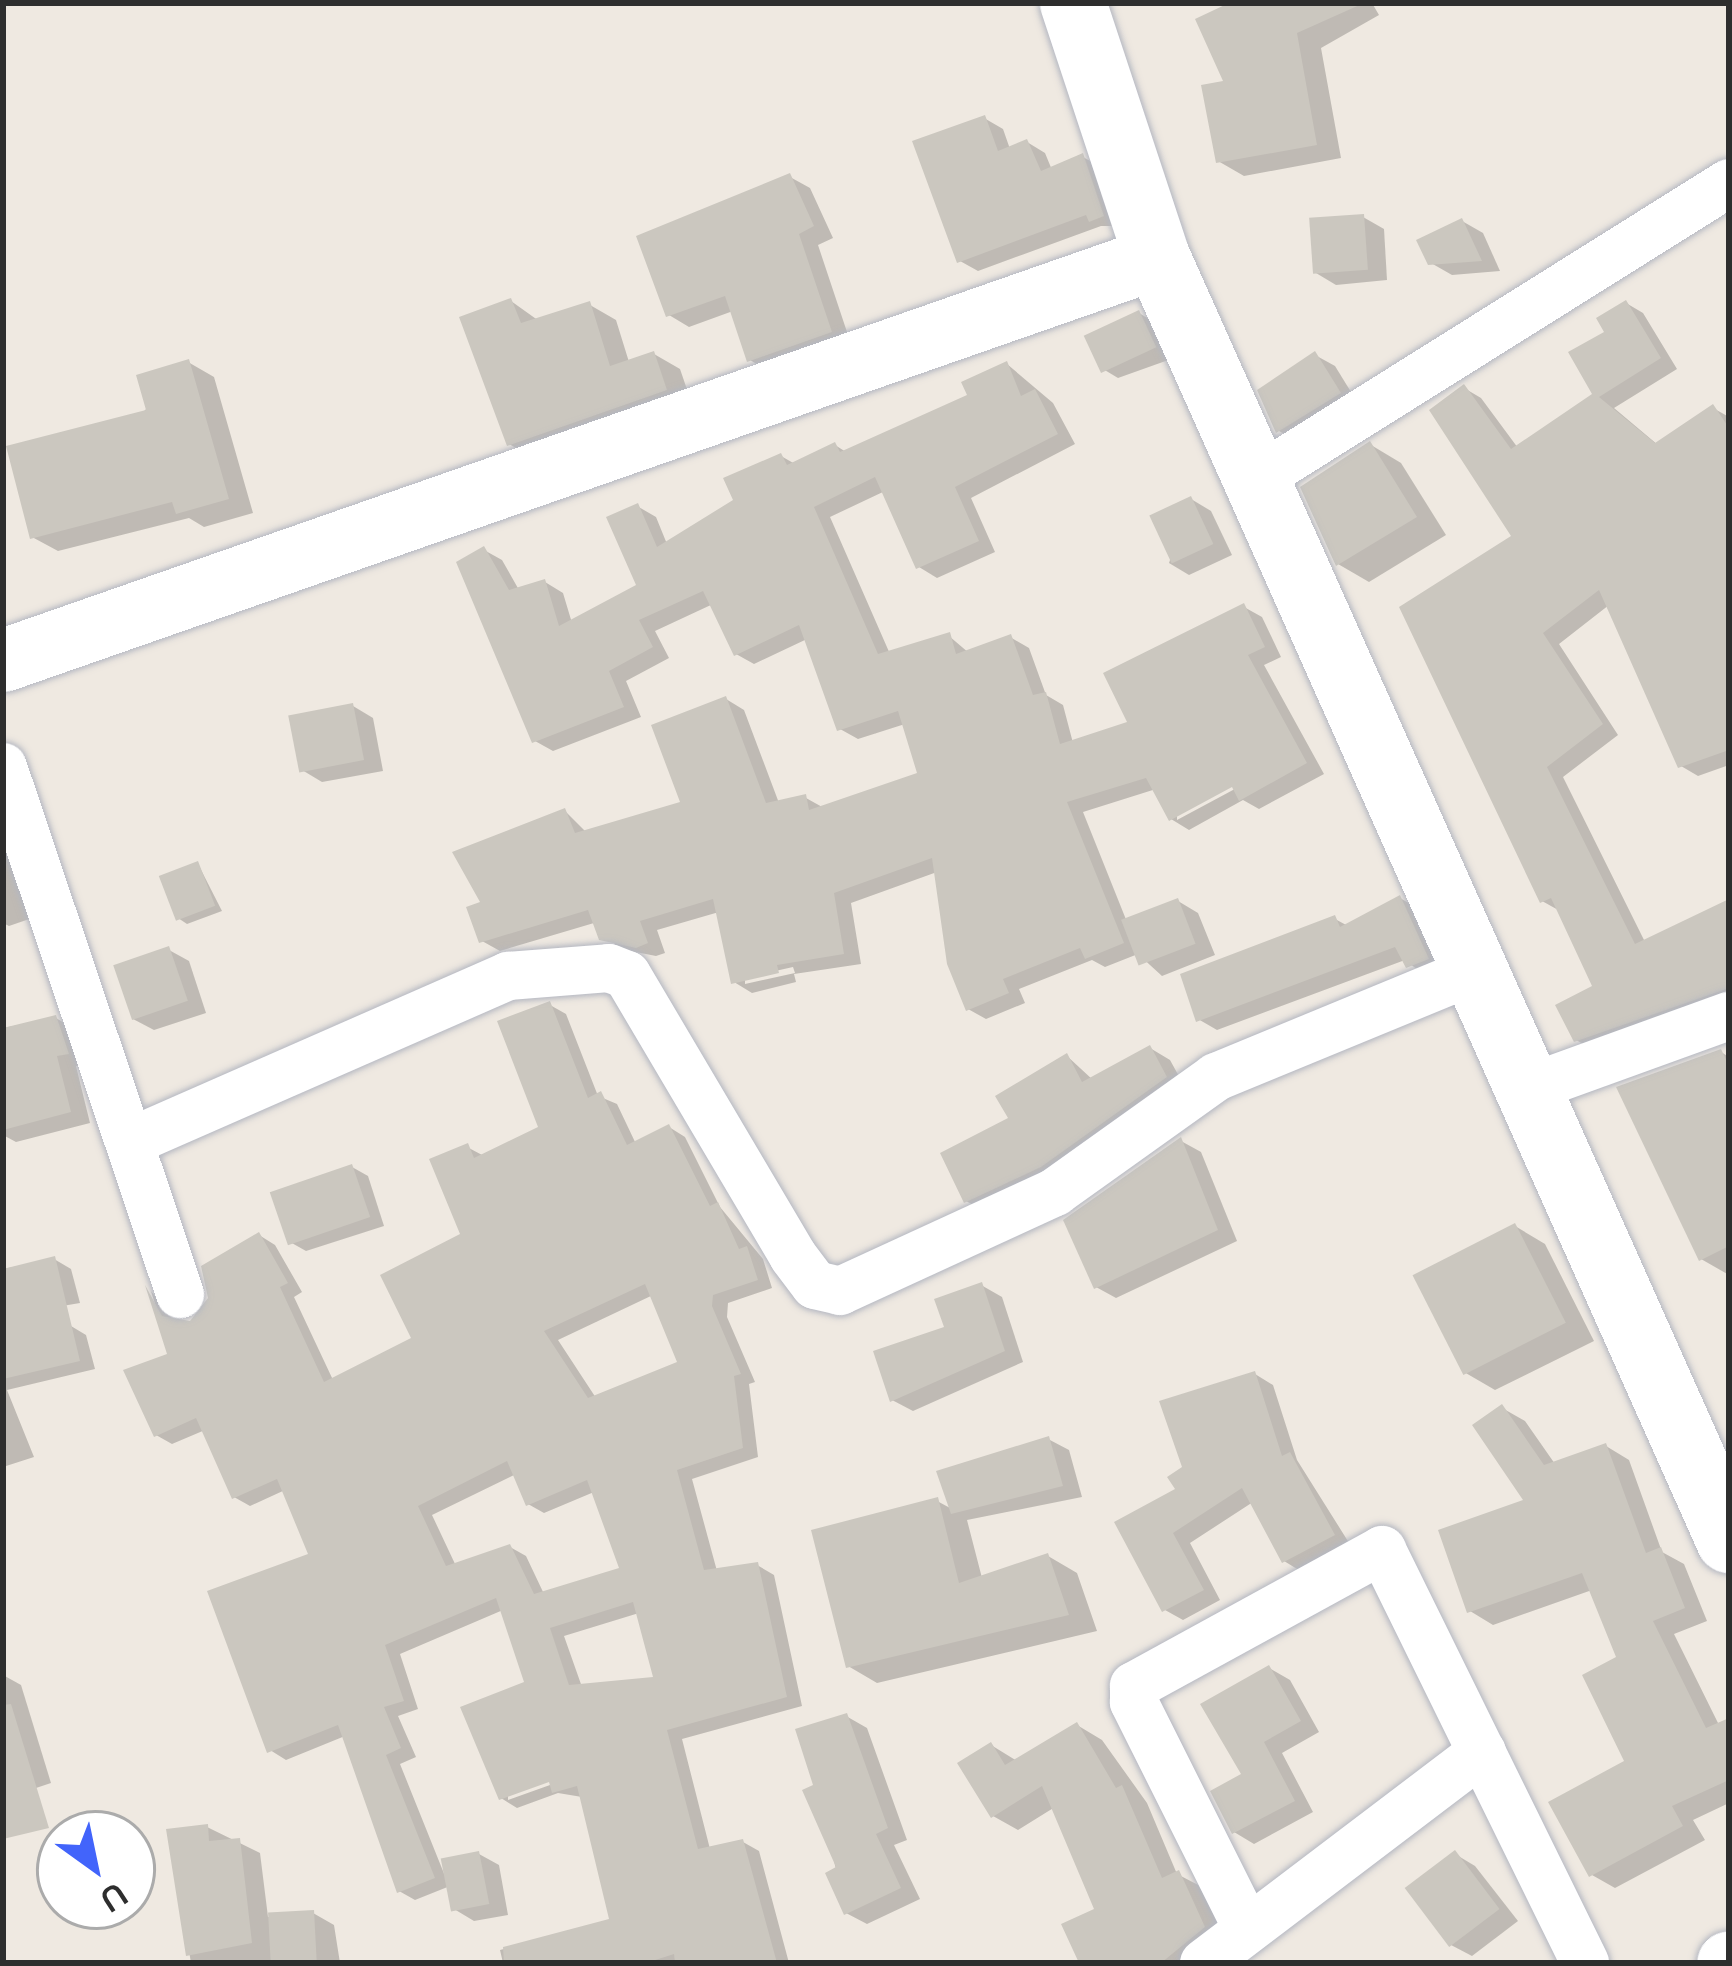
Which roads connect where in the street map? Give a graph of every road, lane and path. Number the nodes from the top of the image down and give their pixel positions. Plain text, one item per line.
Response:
1 (1073, 3) edge
2 (1729, 182) edge
3 (1156, 257) junction
4 (1255, 480) junction
5 (3, 659) edge
6 (3, 767) edge
7 (1476, 970) junction
8 (1729, 1016) edge
9 (1527, 1089) junction
10 (132, 1142) junction
11 (179, 1294) dead end
12 (1729, 1540) edge
13 (1482, 1752) junction
14 (1247, 1928) junction
15 (1204, 1963) edge
16 (1585, 1963) edge

1 - 3 main road
2 - 4 street
3 - 4 main road
3 - 5 street
4 - 7 main road
6 - 10 street
7 - 9 main road
7 - 10 street
8 - 9 street
9 - 12 main road
10 - 11 street
13 - 14 street
13 - 14 street
13 - 16 street
14 - 15 street

